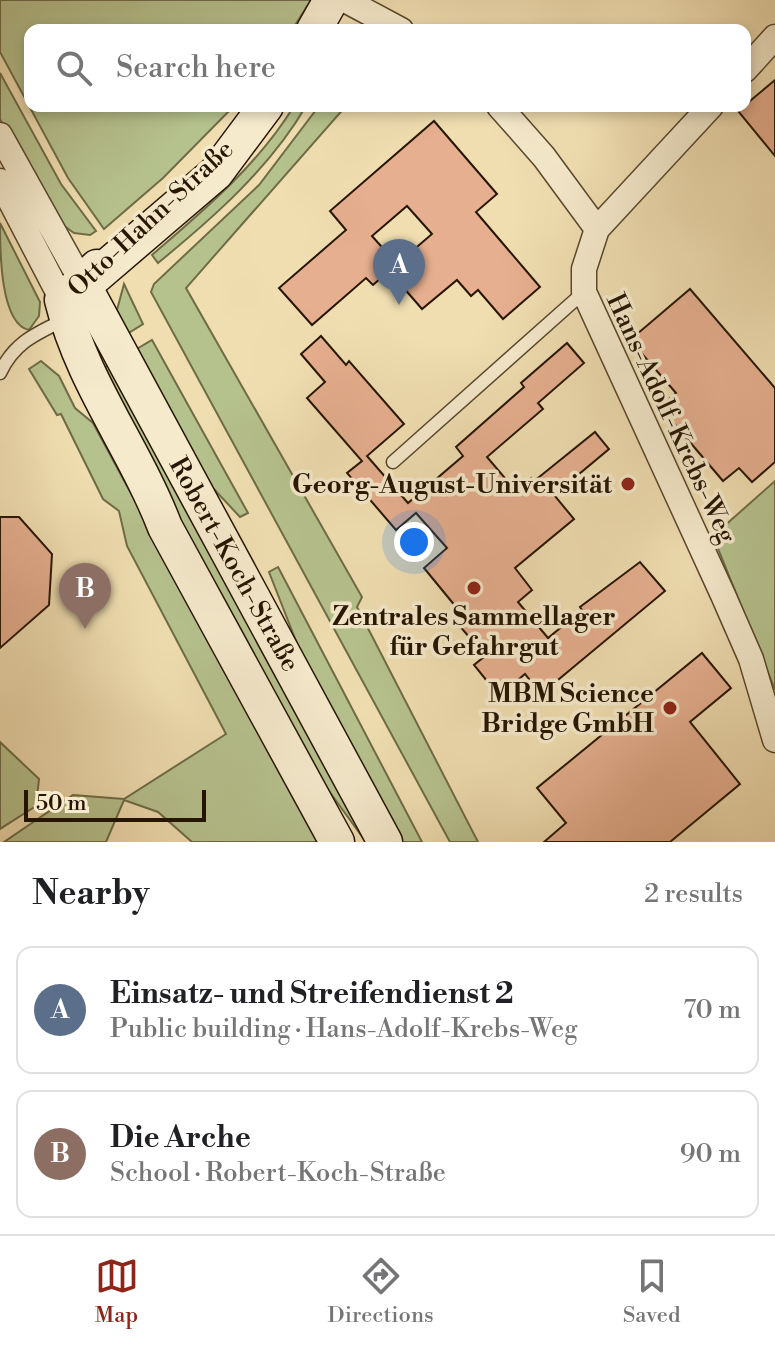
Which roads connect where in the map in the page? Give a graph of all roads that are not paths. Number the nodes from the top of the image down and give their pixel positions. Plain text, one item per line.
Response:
1 (331, 0) edge
2 (345, 0) edge
3 (317, 24) edge
4 (390, 24) edge
5 (775, 37) edge
6 (751, 63) edge
7 (259, 112) edge
8 (504, 112) edge
9 (705, 112) edge
10 (0, 135) edge
11 (0, 181) edge
12 (597, 229) junction
13 (584, 292) junction
14 (74, 297) junction
15 (0, 373) edge
16 (393, 462) dead end
17 (775, 740) edge
18 (337, 842) edge
19 (385, 842) edge

1 - 3 street
2 - 4 street
5 - 6 street
7 - 14 street, Otto-Hahn-Straße
8 - 12 street
9 - 12 street, Hans-Adolf-Krebs-Weg
10 - 14 street
11 - 14 street
12 - 13 street, Hans-Adolf-Krebs-Weg
13 - 16 lane
13 - 17 street, Hans-Adolf-Krebs-Weg
14 - 15 lane, Otto-Hahn-Straße
14 - 18 street, Robert-Koch-Straße
14 - 19 street, Robert-Koch-Straße

